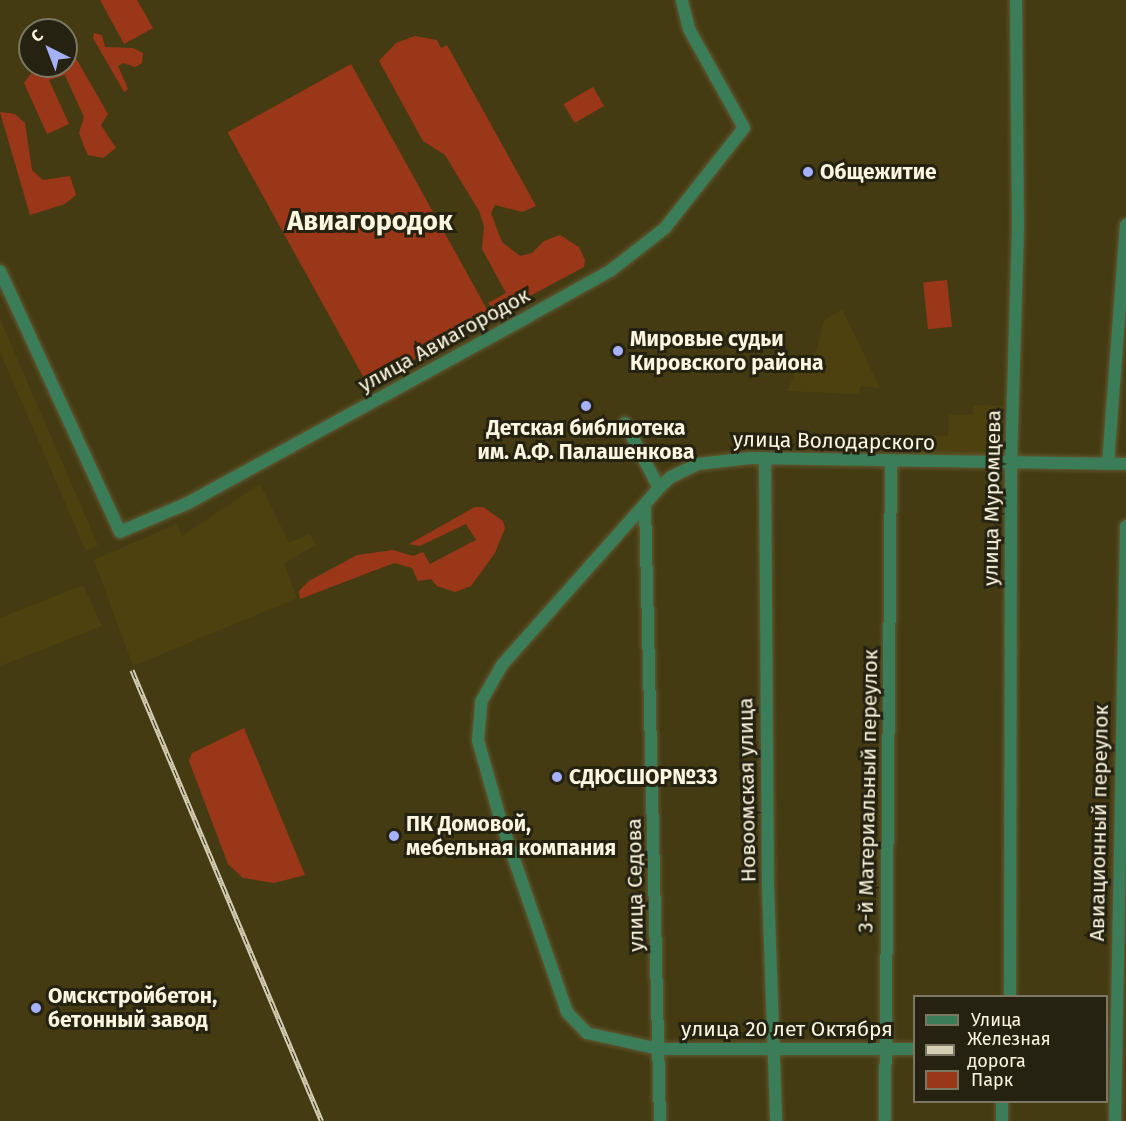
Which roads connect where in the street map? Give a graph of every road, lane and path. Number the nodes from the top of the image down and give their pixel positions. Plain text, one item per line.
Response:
1 (682, 0) edge
2 (1016, 0) edge
3 (1126, 225) edge
4 (0, 271) edge
5 (625, 423) dead end
6 (765, 458) junction
7 (891, 461) junction
8 (1011, 463) junction
9 (1108, 464) junction
10 (1126, 464) edge
11 (659, 488) junction
12 (645, 504) junction
13 (1126, 526) edge
14 (492, 678) joint
15 (1010, 995) edge
16 (775, 1048) junction
17 (885, 1048) junction
18 (659, 1049) junction
19 (913, 1049) edge
20 (1116, 1055) edge
21 (1002, 1103) edge
22 (660, 1121) edge
23 (776, 1121) edge
24 (885, 1121) edge
25 (1002, 1121) edge
26 (1115, 1121) edge

1 - 4 street, улица Авиагородок
2 - 8 street, улица Муромцева
3 - 9 street
5 - 11 street
6 - 7 street, улица Володарского
6 - 11 street, улица Володарского
6 - 16 street, Новоомская улица
7 - 8 street, улица Володарского
7 - 17 street, 3-й Материальный переулок
8 - 9 street, улица Володарского
8 - 15 street, улица Муромцева
9 - 10 street, улица Володарского
11 - 12 street, улица Володарского
12 - 14 street, улица Володарского
12 - 18 street, улица Седова
13 - 20 street, Авиационный переулок
14 - 18 street, улица 20 лет Октября
16 - 17 street, улица 20 лет Октября
16 - 18 street, улица 20 лет Октября
16 - 23 street, Новоомская улица
17 - 19 street, улица 20 лет Октября
17 - 24 street, 3-й Материальный переулок
18 - 22 street, улица Седова
20 - 26 street, Авиационный переулок
21 - 25 street

